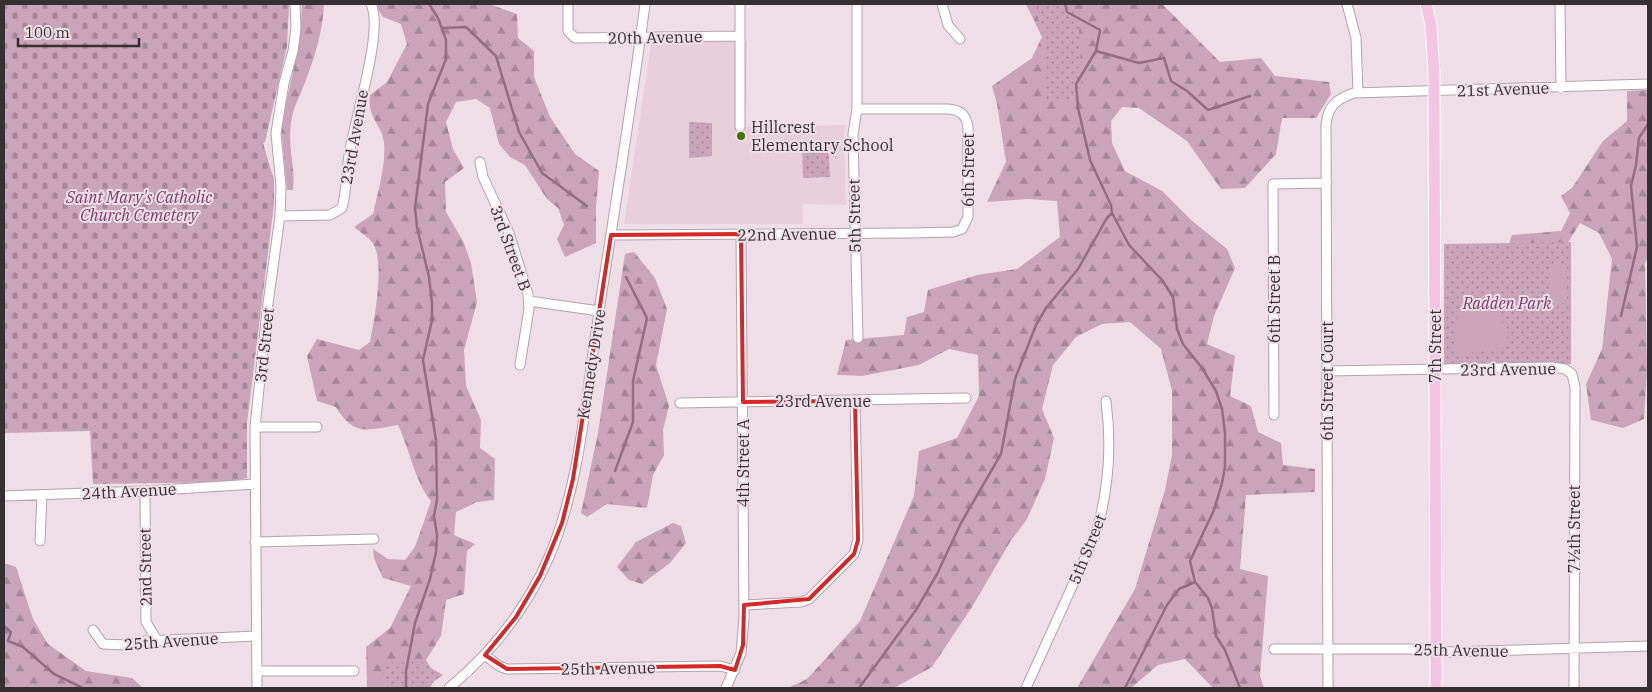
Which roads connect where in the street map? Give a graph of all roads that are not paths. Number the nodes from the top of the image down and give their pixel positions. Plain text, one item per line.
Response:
1 (295, 4) edge
2 (371, 4) edge
3 (568, 4) edge
4 (645, 4) edge
5 (740, 4) edge
6 (857, 4) edge
7 (942, 4) edge
8 (1347, 4) edge
9 (1426, 4) edge
10 (1560, 4) edge
11 (739, 36) junction
12 (641, 38) junction
13 (960, 39) dead end
14 (1648, 84) edge
15 (1561, 88) junction
16 (1434, 91) junction
17 (1358, 93) junction
18 (856, 109) junction
19 (740, 127) dead end
20 (480, 162) dead end
21 (1327, 183) junction
22 (280, 216) junction
23 (962, 229) joint
24 (854, 233) junction
25 (741, 234) junction
26 (611, 235) junction
27 (529, 301) junction
28 (599, 311) junction
29 (858, 338) dead end
30 (520, 364) dead end
31 (1569, 370) joint
32 (1435, 371) junction
33 (1327, 372) junction
34 (966, 398) dead end
35 (855, 401) junction
36 (1106, 401) dead end
37 (743, 402) junction
38 (680, 403) dead end
39 (1274, 415) dead end
40 (256, 427) junction
41 (317, 427) dead end
42 (255, 484) junction
43 (145, 491) junction
44 (42, 495) junction
45 (4, 496) edge
46 (374, 539) dead end
47 (40, 541) dead end
48 (255, 542) junction
49 (744, 605) junction
50 (93, 630) dead end
51 (256, 636) junction
52 (157, 640) junction
53 (1648, 646) edge
54 (1573, 648) junction
55 (1274, 649) dead end
56 (1328, 650) junction
57 (1436, 650) junction
58 (485, 655) junction
59 (735, 670) junction
60 (257, 671) junction
61 (354, 671) dead end
62 (257, 688) edge
63 (449, 688) edge
64 (726, 688) edge
65 (1026, 688) edge
66 (1328, 688) edge
67 (1436, 688) edge
68 (1574, 688) edge

1 - 22 street, 3rd Street
2 - 22 street, 23rd Avenue
3 - 12 street, 20th Avenue
4 - 12 street, Kennedy Drive
5 - 11 street
6 - 18 street, 5th Street
7 - 13 street
8 - 17 street
9 - 16 main road, 7th Street
10 - 15 street
11 - 12 street, 20th Avenue
11 - 19 street
12 - 26 street, Kennedy Drive
14 - 15 street, 21st Avenue
15 - 16 street, 21st Avenue
16 - 17 street, 21st Avenue
16 - 32 main road, 7th Street
17 - 21 street, 6th Street Court
18 - 23 street, 6th Street
18 - 24 street, 5th Street
20 - 27 street, 3rd Street B
21 - 33 street, 6th Street Court
21 - 39 street, 6th Street B
22 - 40 street, 3rd Street
23 - 24 street, 22nd Avenue
24 - 25 street, 22nd Avenue
24 - 29 street, 5th Street
25 - 26 street, 22nd Avenue
25 - 37 street, 4th Street A
26 - 28 street, Kennedy Drive
27 - 28 street
27 - 30 street, 3rd Street B
28 - 58 street, Kennedy Drive
31 - 32 street, 23rd Avenue
31 - 54 street, 7½th Street
32 - 33 street, 23rd Avenue
32 - 57 main road, 7th Street
33 - 56 street, 6th Street Court
34 - 35 street, 23rd Avenue
35 - 37 street, 23rd Avenue
35 - 49 street
36 - 65 street, 5th Street
37 - 38 street, 23rd Avenue
37 - 49 street, 4th Street A
40 - 41 street
40 - 42 street, 3rd Street
42 - 43 street, 24th Avenue
42 - 48 street, 3rd Street
43 - 44 street, 24th Avenue
43 - 52 street, 2nd Street
44 - 45 street, 24th Avenue
44 - 47 street
46 - 48 street
48 - 51 street, 3rd Street
49 - 59 street, 4th Street A
50 - 52 street, 25th Avenue
51 - 52 street, 25th Avenue
51 - 60 street, 3rd Street
53 - 54 street, 25th Avenue
54 - 57 street, 25th Avenue
54 - 68 street, 7½th Street
55 - 56 street, 25th Avenue
56 - 57 street, 25th Avenue
56 - 66 street, 6th Street Court
57 - 67 main road, 7th Street
58 - 59 street, 25th Avenue
58 - 63 street, Kennedy Drive
59 - 64 street, 4th Street A
60 - 61 street
60 - 62 street, 3rd Street

